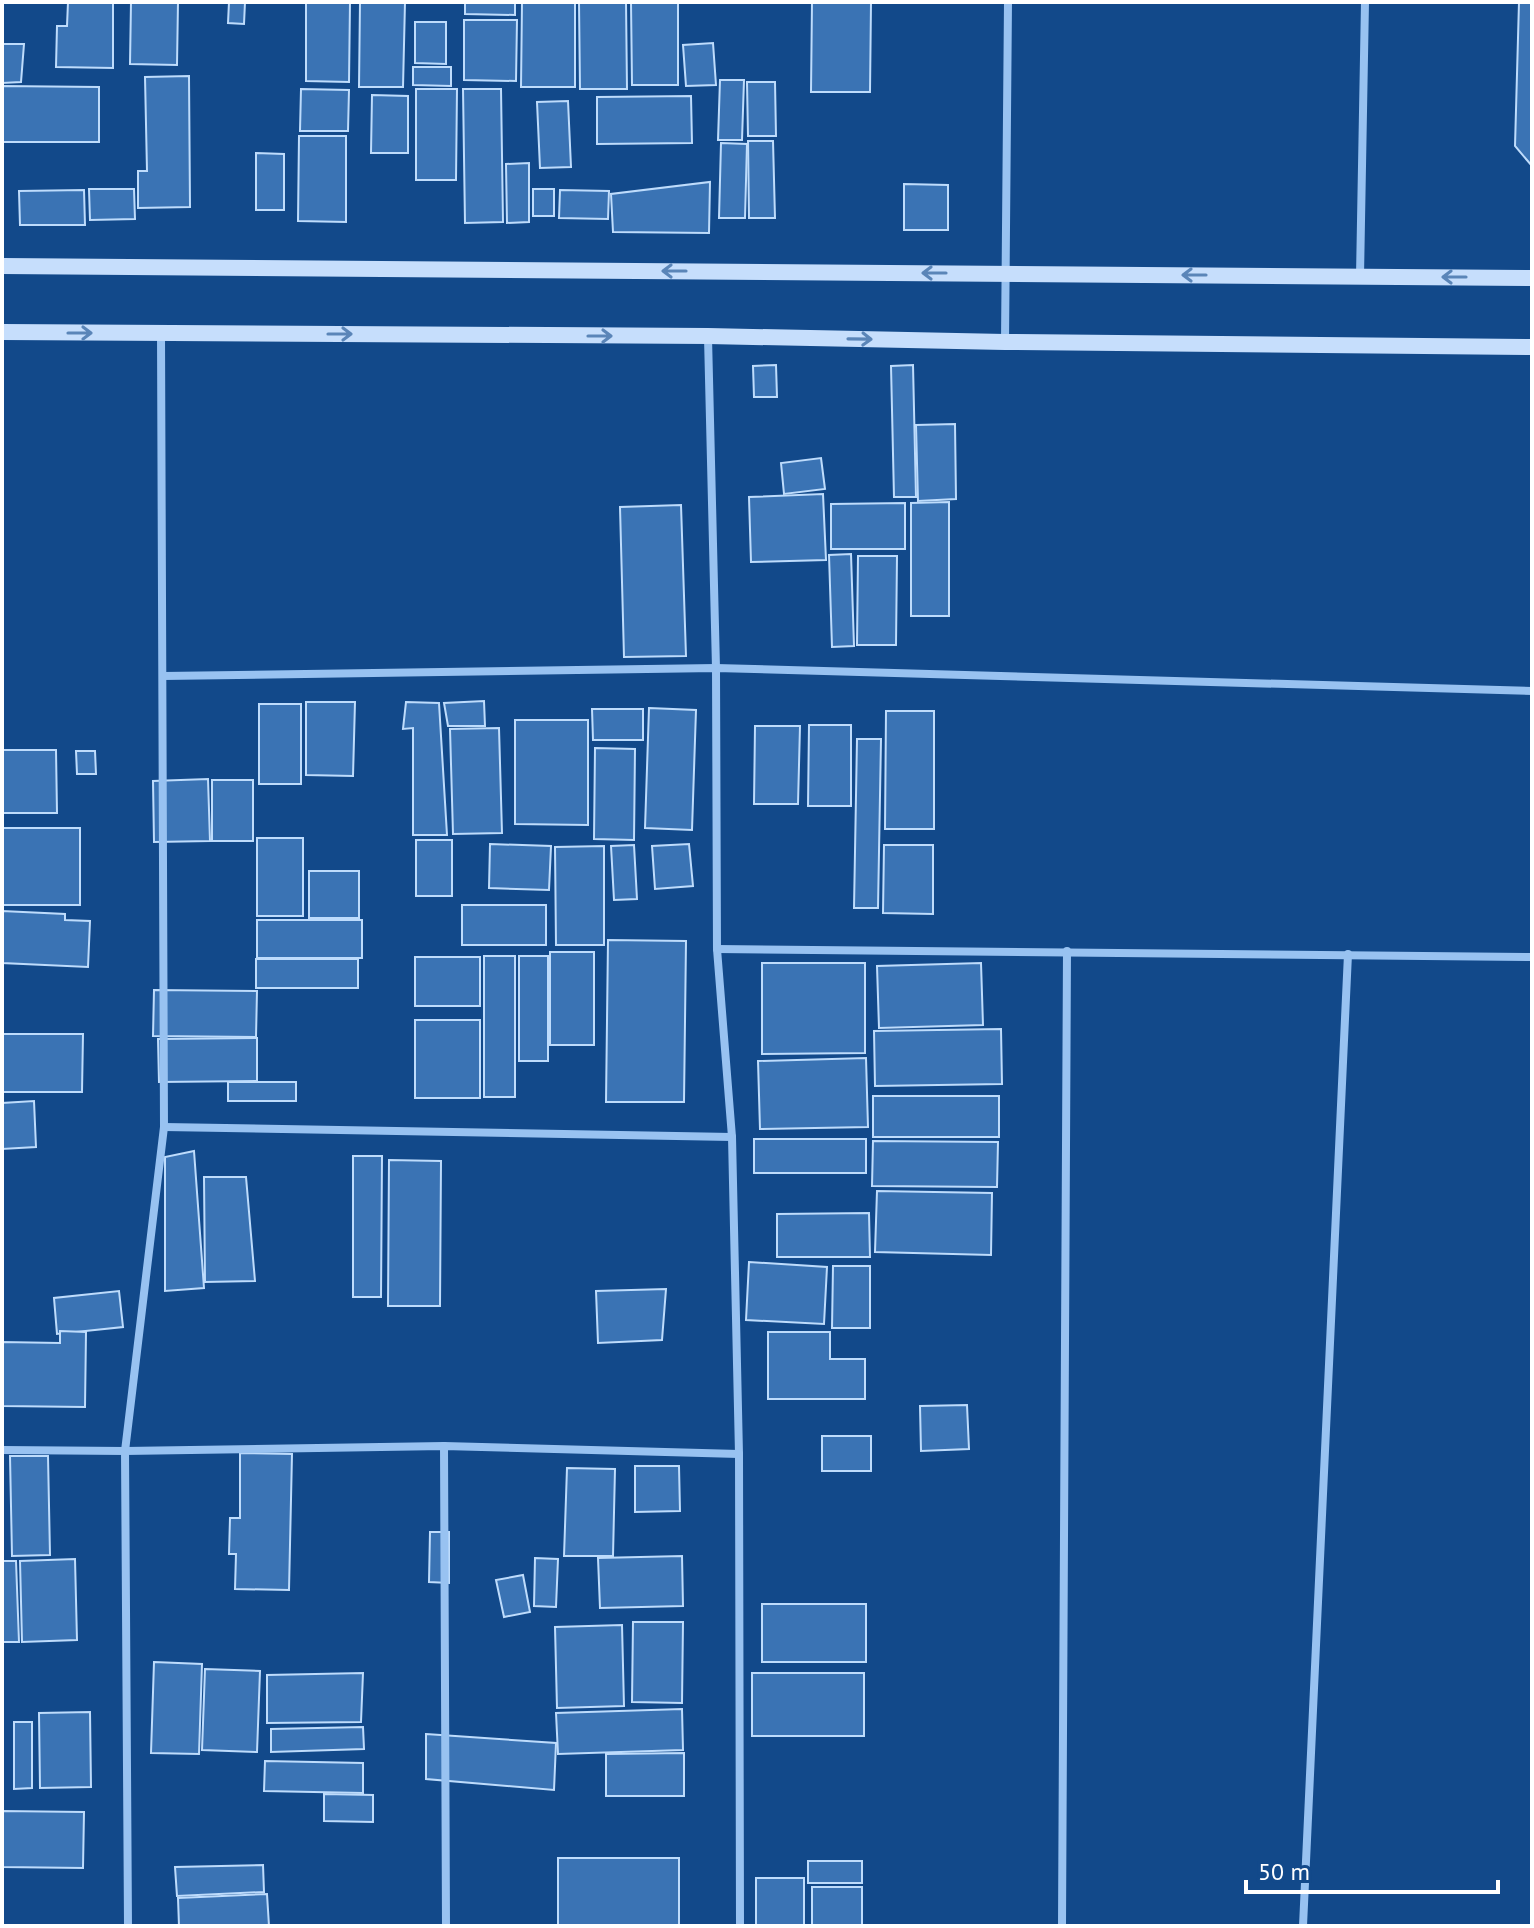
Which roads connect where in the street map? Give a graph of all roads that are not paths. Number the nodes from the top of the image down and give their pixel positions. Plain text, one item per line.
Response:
1 (1008, 2) edge
2 (1365, 2) edge
3 (2, 266) edge
4 (1005, 274) junction
5 (1360, 276) junction
6 (1532, 278) edge
7 (2, 332) edge
8 (161, 334) junction
9 (708, 336) junction
10 (1005, 342) junction
11 (1532, 347) edge
12 (716, 668) junction
13 (163, 676) junction
14 (1532, 691) edge
15 (717, 949) junction
16 (1067, 951) junction
17 (1348, 954) junction
18 (1532, 957) edge
19 (164, 1127) junction
20 (732, 1137) junction
21 (444, 1446) junction
22 (2, 1450) edge
23 (125, 1451) junction
24 (739, 1454) junction
25 (128, 1926) edge
26 (446, 1926) edge
27 (740, 1926) edge
28 (1062, 1926) edge
29 (1303, 1926) edge

1 - 4 street
2 - 5 street
4 -> 3 street
5 -> 4 street
4 - 10 street
6 -> 5 street
7 -> 8 street
8 -> 9 street
8 - 13 street
9 -> 10 street
9 - 12 street
10 - 11 street
12 - 13 street
12 - 14 street
12 - 15 street
13 - 19 street
15 - 16 street
15 - 20 street
16 - 17 street
16 - 28 street
17 - 18 street
17 - 29 street
19 - 20 street
19 - 23 street
20 - 24 street
21 - 23 street
21 - 24 street
21 - 26 street
22 - 23 street
23 - 25 street
24 - 27 street

